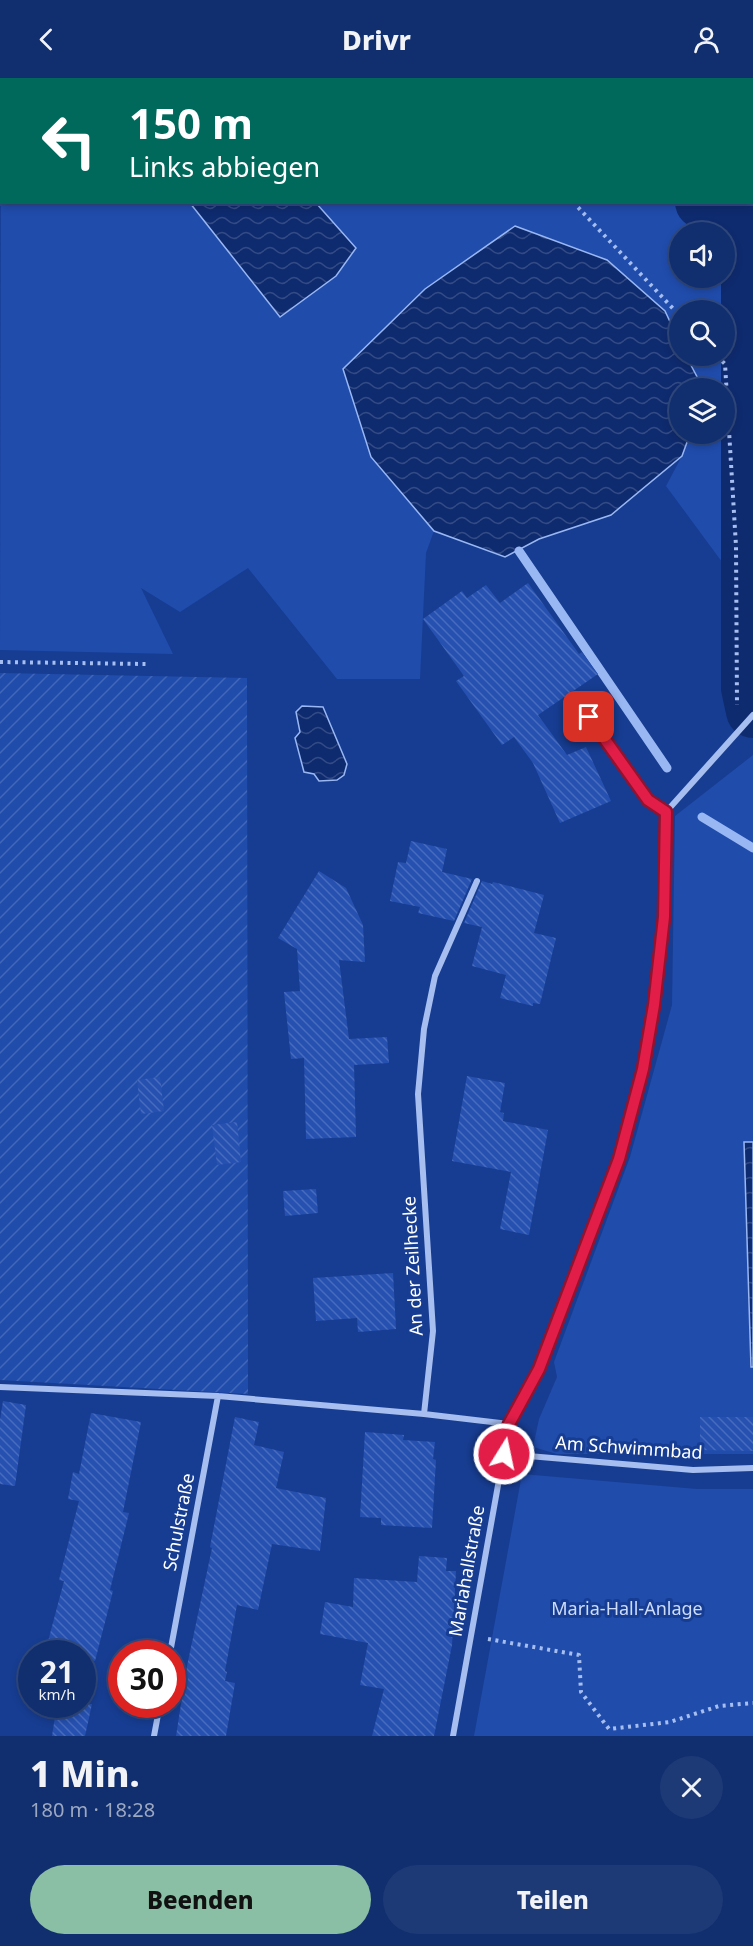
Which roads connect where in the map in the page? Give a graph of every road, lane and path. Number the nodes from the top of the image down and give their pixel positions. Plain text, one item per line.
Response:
1 (575, 204) edge
2 (669, 304) edge
3 (724, 366) edge
4 (0, 662) edge
5 (147, 664) dead end
6 (589, 717) dead end
7 (751, 717) edge
8 (737, 732) junction
9 (666, 812) junction
10 (477, 881) dead end
11 (0, 1387) edge
12 (218, 1396) junction
13 (424, 1414) junction
14 (509, 1424) junction
15 (504, 1454) junction
16 (753, 1468) edge
17 (471, 1637) junction
18 (172, 1640) edge
19 (753, 1703) edge
20 (157, 1718) edge
21 (154, 1736) edge
22 (453, 1736) edge

1 - 2 path
3 - 8 path
4 - 5 path
6 - 9 lane
7 - 8 street
8 - 9 street
9 - 14 street, Mariahallstraße
10 - 13 street, An der Zeilhecke
11 - 12 street
12 - 13 street
12 - 18 street, Schulstraße
13 - 14 street
14 - 15 street, Mariahallstraße
15 - 16 street, Am Schwimmbad
15 - 17 street, Mariahallstraße
17 - 19 path
17 - 22 street, Mariahallstraße
20 - 21 street

